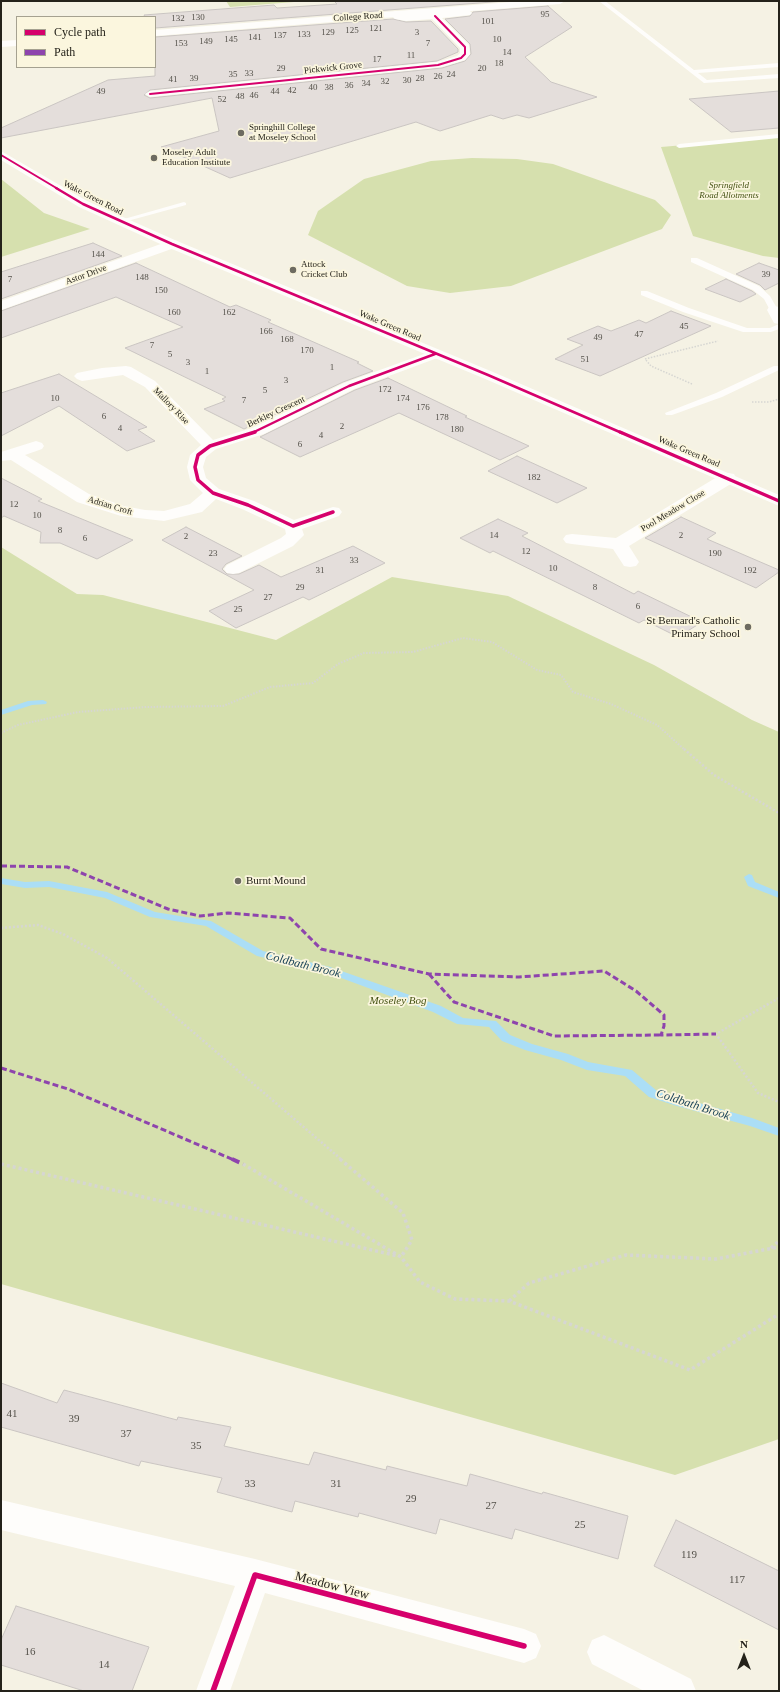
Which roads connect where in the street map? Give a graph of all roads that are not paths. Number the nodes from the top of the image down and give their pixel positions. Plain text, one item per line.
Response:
1 (560, 1) edge
2 (602, 1) edge
3 (464, 9) junction
4 (395, 14) junction
5 (435, 16) junction
6 (156, 33) edge
7 (16, 43) edge
8 (1, 44) edge
9 (779, 65) edge
10 (693, 72) junction
11 (779, 76) edge
12 (149, 95) dead end
13 (779, 136) edge
14 (679, 146) dead end
15 (1, 155) edge
16 (184, 204) dead end
17 (120, 221) junction
18 (172, 244) junction
19 (694, 260) dead end
20 (644, 293) dead end
21 (1, 306) edge
22 (777, 315) edge
23 (779, 326) edge
24 (435, 354) junction
25 (778, 367) edge
26 (82, 376) dead end
27 (669, 413) dead end
28 (36, 446) dead end
29 (210, 446) junction
30 (7, 456) edge
31 (728, 478) junction
32 (213, 493) junction
33 (779, 501) edge
34 (333, 512) dead end
35 (293, 526) junction
36 (572, 538) dead end
37 (618, 544) junction
38 (630, 562) dead end
39 (233, 569) dead end
40 (1, 1515) edge
41 (255, 1575) junction
42 (524, 1646) dead end
43 (604, 1652) dead end
44 (213, 1691) edge
45 (679, 1691) edge

1 - 3 street, College Road
2 - 10 lane
3 - 4 street, College Road
3 - 5 street
4 - 5 street
4 - 6 street, College Road
5 - 12 street, Pickwick Grove
7 - 8 street
9 - 10 lane
10 - 11 lane
13 - 14 lane
15 - 17 street, Wake Green Road
16 - 17 lane
17 - 18 street, Wake Green Road
18 - 21 street, Astor Drive
18 - 24 street, Wake Green Road
19 - 22 lane
20 - 23 lane
24 - 29 street, Berkley Crescent
24 - 31 street, Wake Green Road
25 - 27 lane
26 - 29 street, Mallory Rise
28 - 30 street, Adrian Croft
29 - 32 street, Berkley Crescent
30 - 32 street, Adrian Croft
31 - 33 street, Wake Green Road
31 - 37 street, Pool Meadow Close
32 - 35 street, Berkley Crescent
34 - 35 street
35 - 39 street
36 - 37 street
37 - 38 street
40 - 41 street, Meadow View
41 - 42 street, Meadow View
41 - 44 street
43 - 45 street

